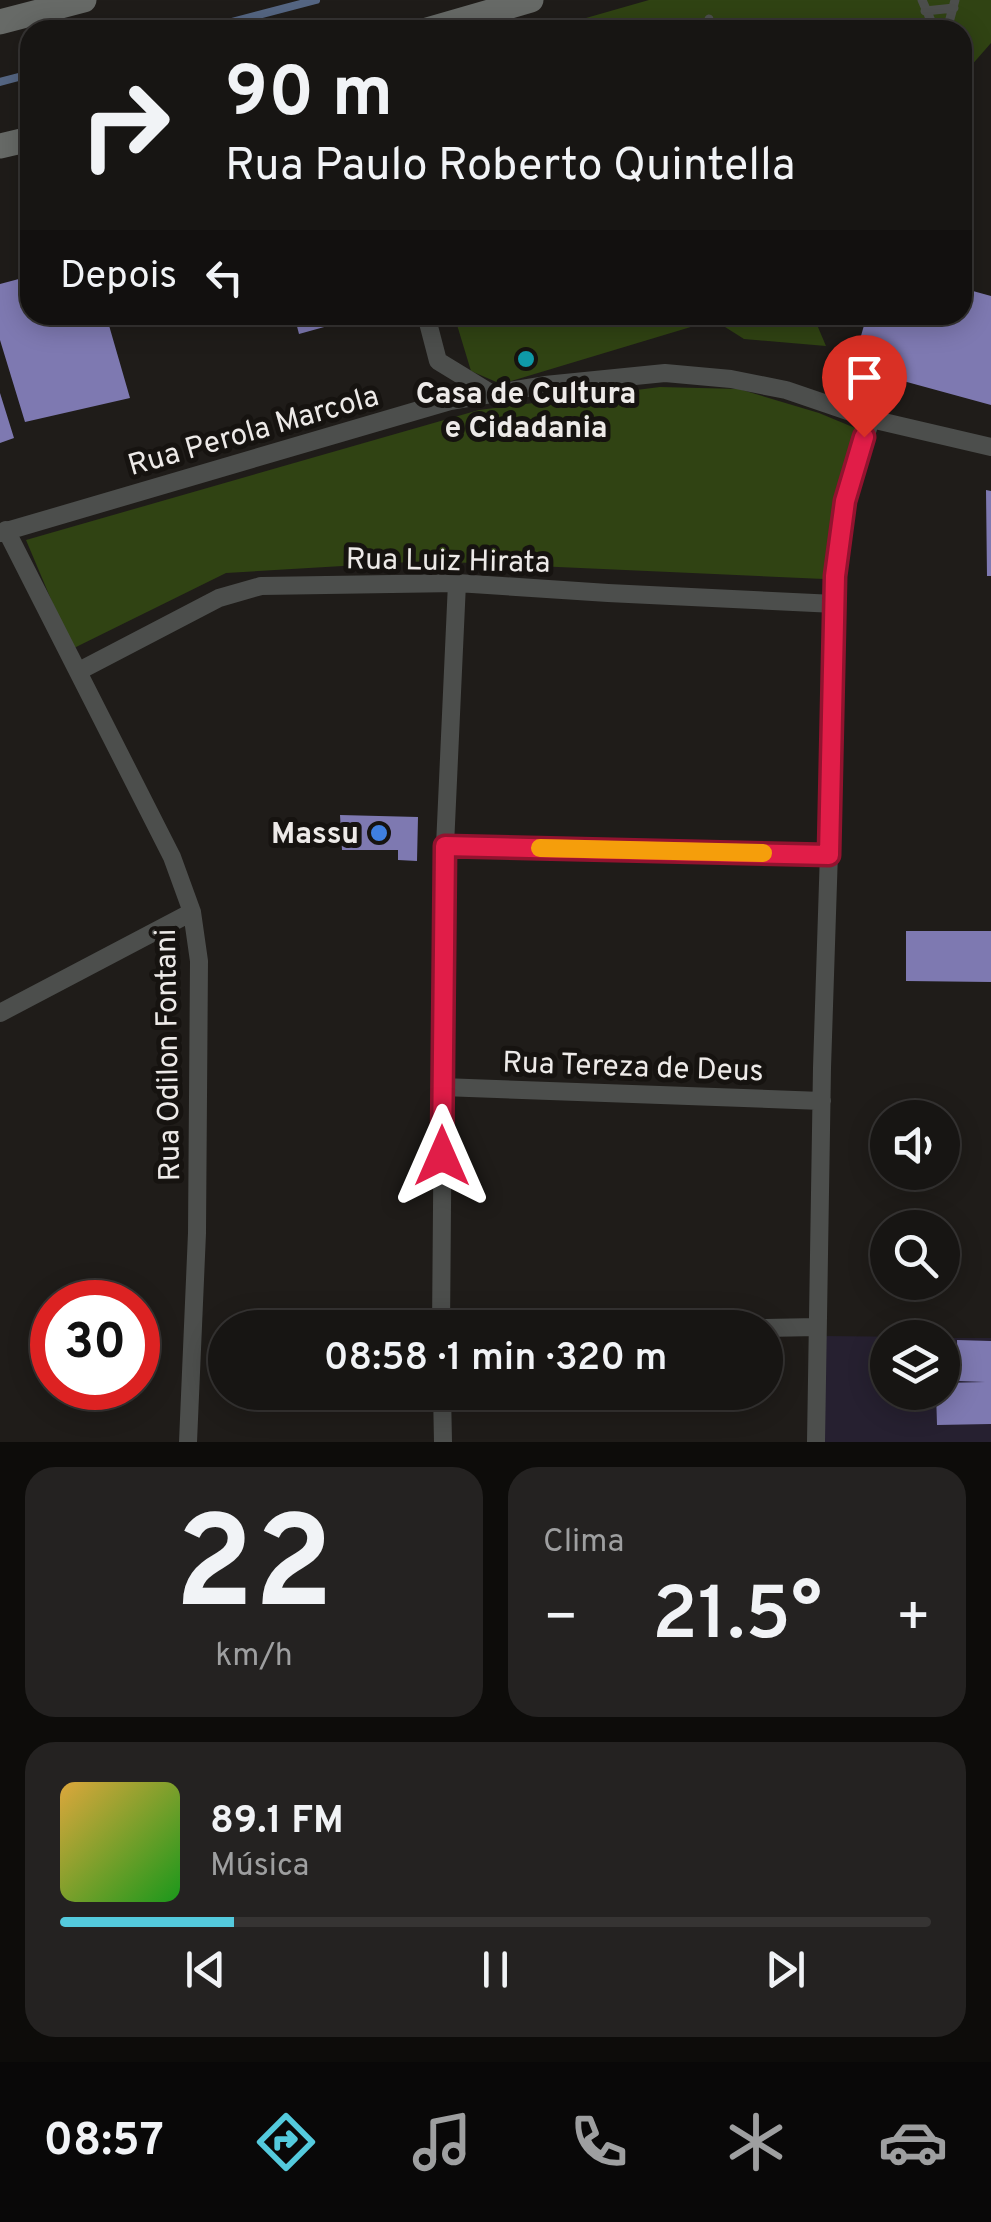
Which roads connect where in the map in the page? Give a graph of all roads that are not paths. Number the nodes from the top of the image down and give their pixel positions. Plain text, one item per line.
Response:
1 (84, 0) edge
2 (532, 0) edge
3 (922, 0) edge
4 (955, 4) edge
5 (925, 11) junction
6 (462, 20) edge
7 (930, 20) edge
8 (0, 22) edge
9 (429, 325) edge
10 (492, 394) junction
11 (871, 419) junction
12 (991, 447) edge
13 (3, 531) edge
14 (457, 583) junction
15 (834, 604) junction
16 (79, 670) junction
17 (445, 846) junction
18 (829, 855) junction
19 (192, 912) junction
20 (0, 1013) edge
21 (442, 1087) junction
22 (822, 1100) junction
23 (441, 1310) edge
24 (817, 1327) junction
25 (783, 1328) edge
26 (442, 1410) edge
27 (188, 1442) edge
28 (443, 1442) edge
29 (816, 1442) edge

1 - 8 street
2 - 6 street
3 - 5 lane
4 - 5 lane
5 - 7 lane
9 - 10 street
10 - 11 street, Rua Perola Marcola
10 - 13 street, Rua Perola Marcola
11 - 12 street, Rua Perola Marcola
11 - 15 street
13 - 16 street, Rua Odilon Fontani
14 - 15 street, Rua Luiz Hirata
14 - 16 street, Rua Luiz Hirata
14 - 17 street
15 - 18 street
16 - 19 street, Rua Odilon Fontani
17 - 18 street
17 - 21 street
18 - 22 street
19 - 20 street
19 - 27 street, Rua Odilon Fontani
21 - 22 street, Rua Tereza de Deus
21 - 23 street
22 - 24 street
24 - 25 street
24 - 29 street
26 - 28 street

